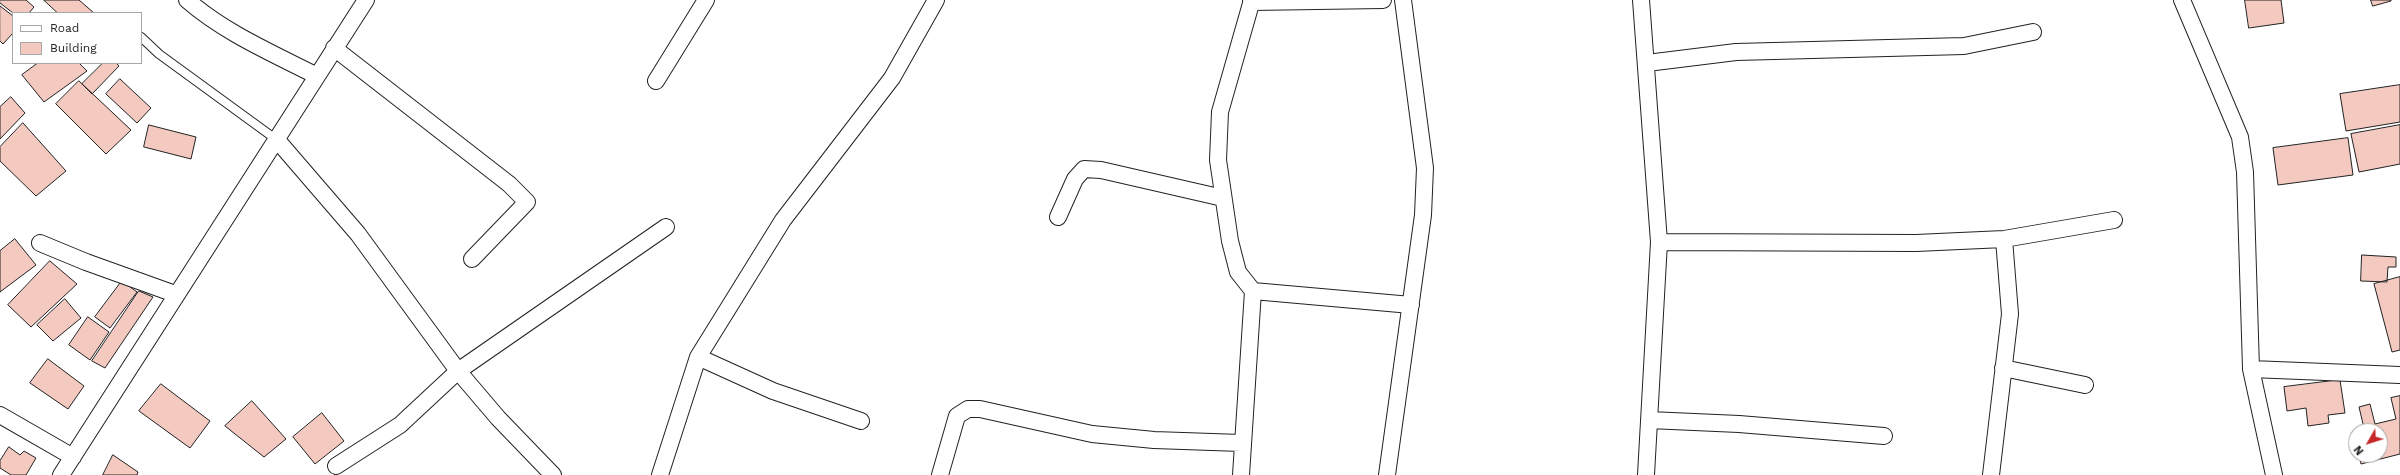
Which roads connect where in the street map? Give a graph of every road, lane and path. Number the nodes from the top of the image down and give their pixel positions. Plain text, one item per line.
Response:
1 (187, 0) edge
2 (366, 0) edge
3 (706, 0) edge
4 (936, 0) edge
5 (1384, 0) edge
6 (1403, 0) edge
7 (1641, 0) edge
8 (2182, 0) edge
9 (1251, 1) edge
10 (2033, 32) dead end
11 (142, 37) edge
12 (334, 48) junction
13 (1647, 63) junction
14 (317, 76) junction
15 (656, 82) dead end
16 (277, 140) junction
17 (1223, 198) junction
18 (1058, 217) dead end
19 (2114, 220) dead end
20 (666, 228) dead end
21 (2004, 239) junction
22 (1660, 242) junction
23 (40, 243) dead end
24 (472, 259) dead end
25 (1253, 291) junction
26 (176, 294) junction
27 (1411, 305) junction
28 (698, 357) junction
29 (2003, 368) junction
30 (2251, 369) junction
31 (458, 371) junction
32 (2400, 375) edge
33 (2086, 385) dead end
34 (0, 415) edge
35 (1649, 420) junction
36 (861, 421) dead end
37 (1884, 436) dead end
38 (1241, 443) junction
39 (73, 457) junction
40 (336, 466) dead end
41 (61, 475) edge
42 (553, 475) edge
43 (660, 475) edge
44 (940, 475) edge
45 (1241, 475) edge
46 (1387, 475) edge
47 (1646, 475) edge
48 (1991, 475) edge
49 (2274, 475) edge

1 - 14 street
2 - 12 street
3 - 15 street
4 - 28 street
5 - 9 street
6 - 27 street
7 - 13 street
8 - 30 street
9 - 17 street
10 - 13 street
11 - 16 lane
12 - 14 street
12 - 24 street
13 - 22 street
14 - 16 street
16 - 26 street
16 - 31 street
17 - 18 street
17 - 25 street
19 - 21 street
20 - 31 street
21 - 22 street
21 - 29 street
22 - 35 street
23 - 26 street
25 - 27 street
25 - 38 street
26 - 39 street
27 - 46 street
28 - 36 street
28 - 43 street
29 - 33 street
29 - 48 street
30 - 32 street
30 - 49 street
31 - 40 street
31 - 42 street
34 - 39 street
35 - 37 street
35 - 47 street
38 - 44 street
38 - 45 street
39 - 41 street

